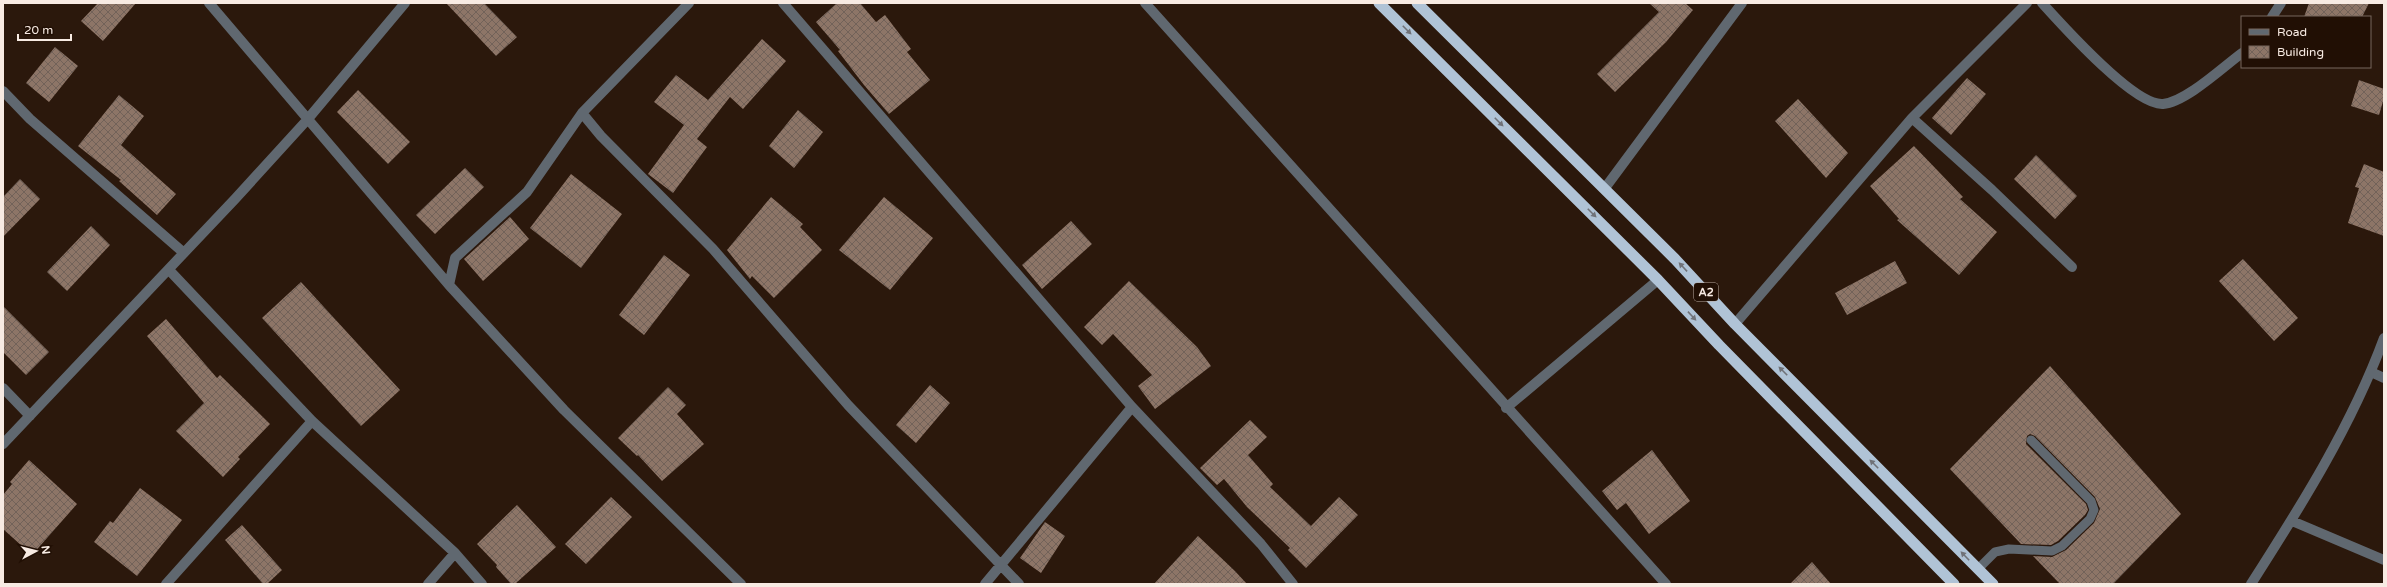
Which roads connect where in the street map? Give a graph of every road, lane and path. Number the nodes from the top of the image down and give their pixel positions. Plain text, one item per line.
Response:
1 (209, 3) edge
2 (405, 3) edge
3 (689, 3) edge
4 (783, 3) edge
5 (1145, 3) edge
6 (1379, 3) edge
7 (1417, 3) edge
8 (1742, 3) edge
9 (2027, 3) edge
10 (2042, 3) edge
11 (2280, 3) edge
12 (2273, 16) edge
13 (2241, 54) edge
14 (3, 91) edge
15 (582, 113) junction
16 (1912, 118) junction
17 (307, 120) junction
18 (1605, 188) junction
19 (184, 252) junction
20 (2072, 267) dead end
21 (170, 271) junction
22 (1658, 280) junction
23 (449, 285) junction
24 (1735, 324) junction
25 (2384, 338) edge
26 (2371, 372) junction
27 (2384, 378) edge
28 (3, 388) edge
29 (1132, 407) junction
30 (1506, 408) junction
31 (30, 416) junction
32 (312, 421) junction
33 (2031, 440) dead end
34 (3, 444) edge
35 (2292, 521) junction
36 (455, 553) junction
37 (2384, 560) edge
38 (1002, 565) junction
39 (1978, 569) junction
40 (166, 584) edge
41 (428, 584) edge
42 (482, 584) edge
43 (741, 584) edge
44 (985, 584) edge
45 (1019, 584) edge
46 (1293, 584) edge
47 (1666, 584) edge
48 (1954, 584) edge
49 (1993, 584) edge
50 (2251, 584) edge

1 - 17 street
2 - 17 street
3 - 15 street
4 - 29 street
5 - 30 street
6 -> 22 highway, A2
7 - 18 highway, A2
8 - 18 street
9 - 16 street
10 - 13 street
11 - 12 street
14 - 19 street
15 - 23 street
15 - 38 street
16 - 20 street
16 - 24 street
17 - 19 street
17 - 23 street
24 -> 18 highway, A2
19 - 21 street
21 - 31 street
21 - 32 street
22 - 30 street
22 -> 48 highway, A2
23 - 43 street
39 -> 24 highway, A2
25 - 26 street
26 - 27 street
26 - 35 street
28 - 31 street
29 - 38 street
29 - 46 street
30 - 47 street
31 - 34 street
32 - 36 street
32 - 40 street
33 - 39 lane
35 - 37 street
35 - 50 street
36 - 41 street
36 - 42 street
38 - 44 street
38 - 45 street
39 - 49 highway, A2

